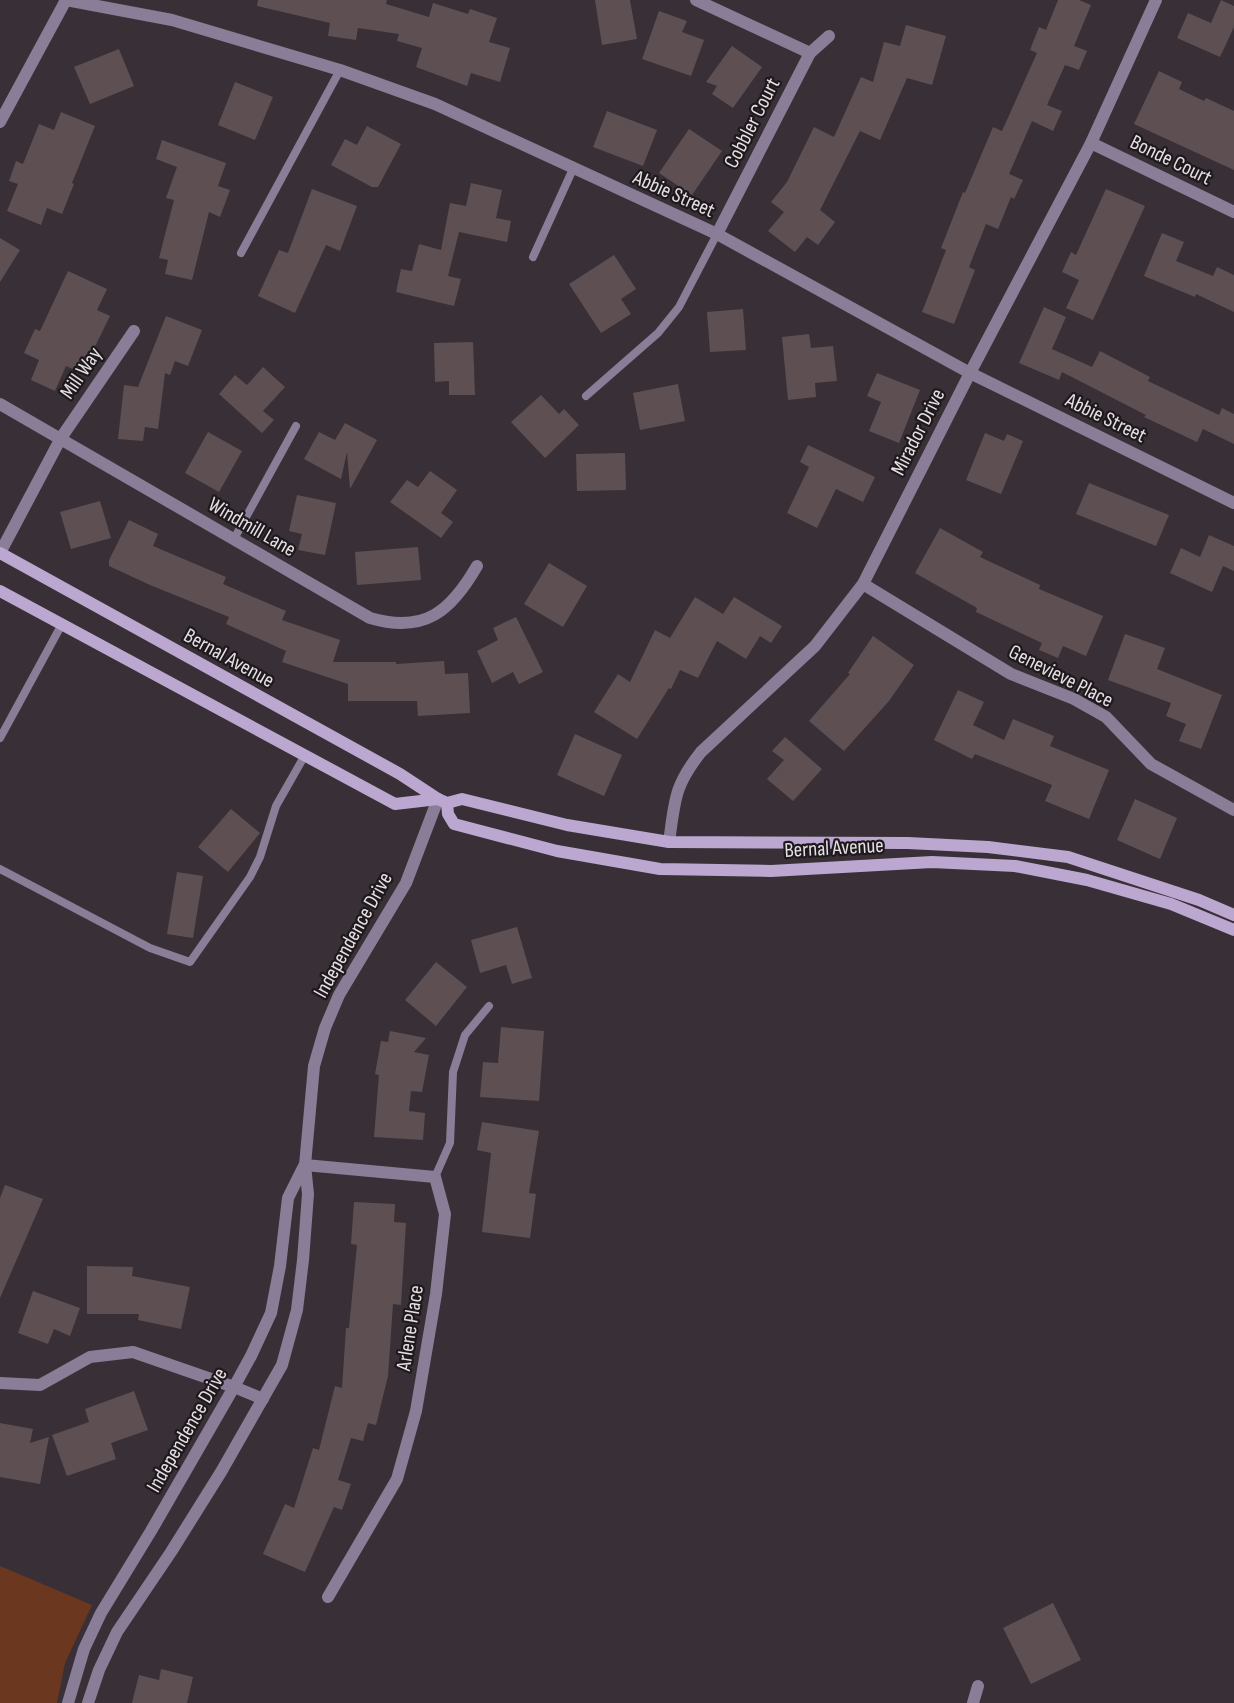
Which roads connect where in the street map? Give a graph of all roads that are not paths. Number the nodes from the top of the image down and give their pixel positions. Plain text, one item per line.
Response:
1 (66, 0) edge
2 (696, 0) edge
3 (1156, 0) edge
4 (829, 36) dead end
5 (810, 53) junction
6 (340, 70) junction
7 (0, 122) edge
8 (1091, 143) junction
9 (573, 169) junction
10 (1234, 212) edge
11 (717, 234) junction
12 (241, 253) dead end
13 (533, 257) dead end
14 (134, 331) dead end
15 (970, 373) junction
16 (586, 396) dead end
17 (0, 404) edge
18 (296, 426) dead end
19 (61, 438) junction
20 (1234, 503) edge
21 (234, 539) junction
22 (0, 553) edge
23 (477, 566) dead end
24 (863, 584) junction
25 (0, 591) edge
26 (62, 624) junction
27 (0, 738) edge
28 (304, 755) junction
29 (443, 801) junction
30 (1234, 810) edge
31 (669, 842) junction
32 (0, 869) edge
33 (1234, 915) edge
34 (1234, 930) edge
35 (489, 1006) dead end
36 (305, 1165) junction
37 (435, 1177) junction
38 (0, 1383) edge
39 (234, 1387) junction
40 (263, 1399) junction
41 (328, 1597) dead end
42 (978, 1686) dead end
43 (68, 1703) edge
44 (88, 1703) edge
45 (973, 1703) edge

1 - 6 street, Abbie Street
1 - 7 street
2 - 5 street
3 - 8 street, Mirador Drive
4 - 5 street, Cobbler Court
5 - 11 street, Cobbler Court
6 - 9 street, Abbie Street
6 - 12 lane
8 - 10 street, Bonde Court
8 - 15 street, Mirador Drive
9 - 11 street, Abbie Street
9 - 13 lane
11 - 15 street, Abbie Street
11 - 16 lane
14 - 19 street, Mill Way
15 - 20 street, Abbie Street
15 - 24 street, Mirador Drive
17 - 19 street, Windmill Lane
18 - 21 lane
19 - 21 street, Windmill Lane
19 - 22 street, Mill Way
21 - 23 street, Windmill Lane
22 - 29 main road, Bernal Avenue
24 - 30 street, Genevieve Place
24 - 31 street, Mirador Drive
25 - 26 main road, Bernal Avenue
26 - 27 lane
26 - 28 main road, Bernal Avenue
28 - 29 main road, Bernal Avenue
28 - 32 lane
29 - 31 main road, Bernal Avenue
29 - 34 main road, Bernal Avenue
29 - 36 street, Independence Drive
31 - 33 main road, Bernal Avenue
35 - 37 lane
36 - 37 street
36 - 39 street, Independence Drive
36 - 40 street, Independence Drive
37 - 41 street, Arlene Place
38 - 39 street
39 - 40 street
39 - 43 street, Independence Drive
40 - 44 street, Independence Drive
42 - 45 street

